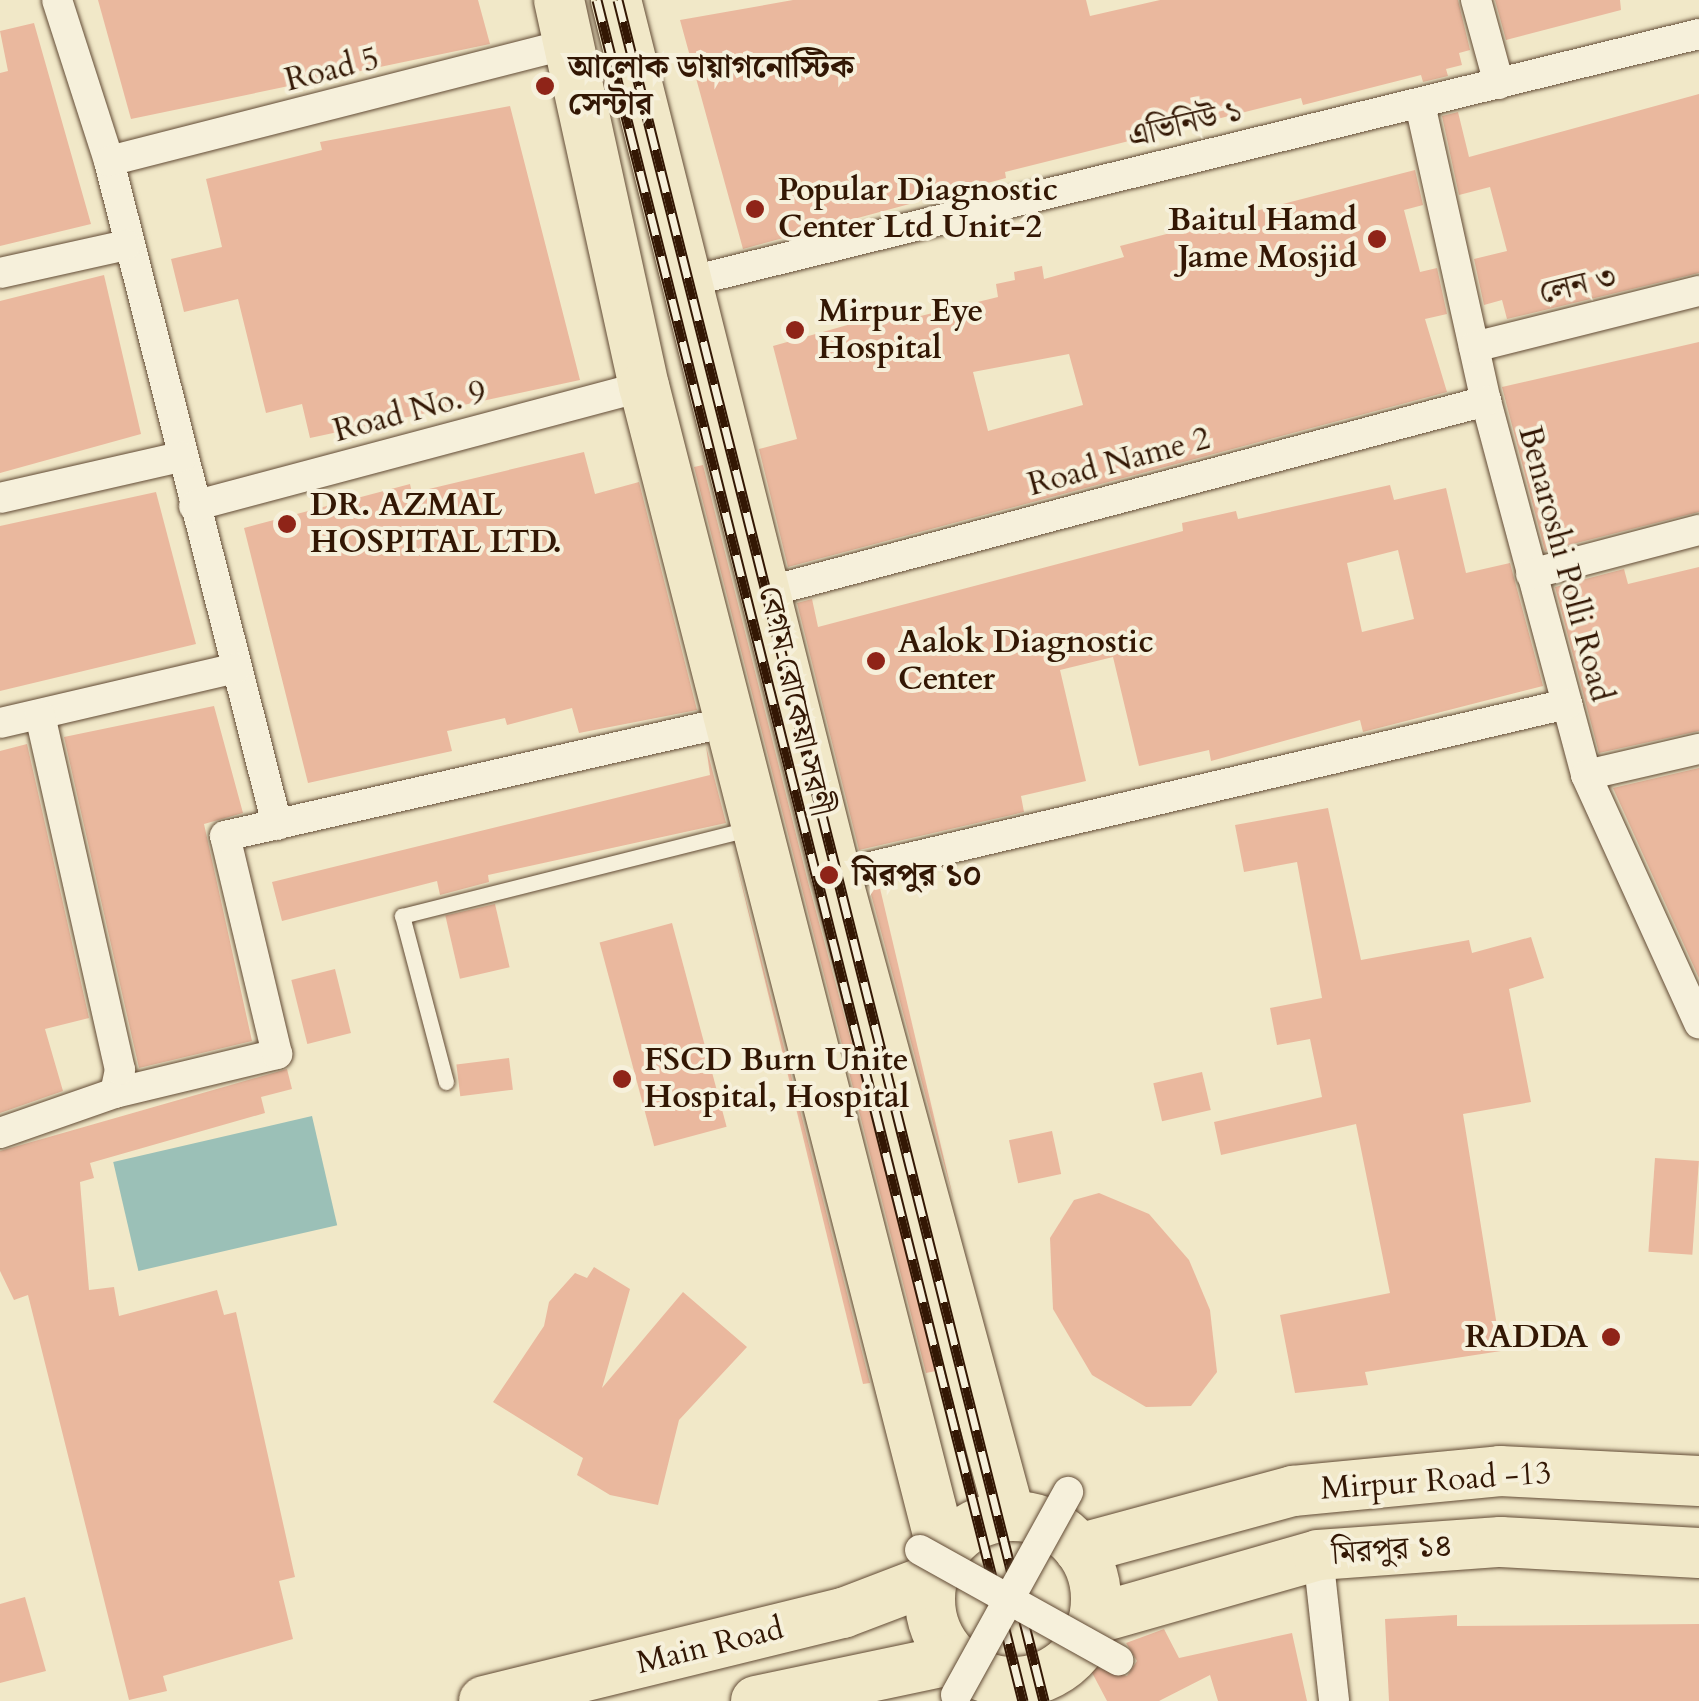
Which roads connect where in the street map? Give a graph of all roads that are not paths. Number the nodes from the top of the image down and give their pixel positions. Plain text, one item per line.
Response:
1 (57, 0) edge
2 (616, 0) edge
3 (1476, 0) edge
4 (565, 22) edge
5 (1699, 34) edge
6 (1498, 84) junction
7 (1420, 104) junction
8 (109, 161) junction
9 (126, 244) junction
10 (0, 273) edge
11 (686, 282) junction
12 (1699, 290) edge
13 (1474, 348) junction
14 (644, 386) junction
15 (1486, 401) junction
16 (181, 457) junction
17 (0, 498) edge
18 (194, 506) junction
19 (1699, 530) edge
20 (1531, 574) junction
21 (770, 592) junction
22 (236, 668) junction
23 (1567, 704) junction
24 (40, 716) junction
25 (732, 721) junction
26 (0, 724) edge
27 (1699, 749) edge
28 (1586, 774) junction
29 (277, 825) junction
30 (758, 826) junction
31 (836, 875) junction
32 (1699, 1024) edge
33 (446, 1082) dead end
34 (115, 1092) junction
35 (0, 1133) edge
36 (1699, 1480) edge
37 (1068, 1492) dead end
38 (1010, 1516) junction
39 (1080, 1549) junction
40 (1699, 1553) edge
41 (1318, 1556) junction
42 (932, 1561) junction
43 (1014, 1598) junction
44 (1106, 1639) junction
45 (971, 1683) edge
46 (1065, 1684) edge
47 (484, 1701) edge
48 (756, 1701) edge
49 (1334, 1701) edge

1 - 8 street
2 - 11 main road, বেগম রোকেয়া সরণী
3 - 6 street
4 - 8 street, Road 5
4 - 14 main road, বেগম রোকেয়া সরণী
5 - 6 street, এভিনিউ ১
6 - 7 street, এভিনিউ ১
7 - 11 street, এভিনিউ ১
7 - 13 street, Benaroshi Polli Road
8 - 9 street
9 - 10 street
9 - 16 street
11 - 21 main road, বেগম রোকেয়া সরণী
12 - 13 street, লেন ৩
13 - 15 street, Benaroshi Polli Road
14 - 18 street, Road No. 9
14 - 25 main road, বেগম রোকেয়া সরণী
15 - 20 street, Benaroshi Polli Road
15 - 21 street, Road Name 2
16 - 17 street
16 - 18 street
18 - 22 street
19 - 20 street
20 - 23 street, Benaroshi Polli Road
21 - 31 main road, বেগম রোকেয়া সরণী
22 - 24 street
22 - 29 street
23 - 28 street, Benaroshi Polli Road
23 - 31 street
24 - 26 street
24 - 34 street
25 - 29 street, বেগম রোকেয়া সরণী
25 - 30 main road, বেগম রোকেয়া সরণী
27 - 28 street
28 - 32 street, Benaroshi Polli Road
29 - 34 street, বেগম রোকেয়া সরণী
30 - 33 lane
30 - 42 main road, বেগম রোকেয়া সরণী
31 - 38 main road, বেগম রোকেয়া সরণী
34 - 35 street
36 - 39 main road, Mirpur Road -13
37 - 43 street, bridge
38 - 39 main road
38 - 42 main road, Main Road
39 - 44 main road
40 - 41 main road, মিরপুর ১৪
41 - 44 main road, মিরপুর ১৪
41 - 49 street
42 - 43 street, bridge
42 - 45 main road, বেগম রোকেয়া সরণী
42 - 47 main road, Main Road
43 - 44 street, bridge
43 - 45 street, bridge
44 - 46 main road
45 - 46 main road, Main Road
45 - 48 main road, Main Road

